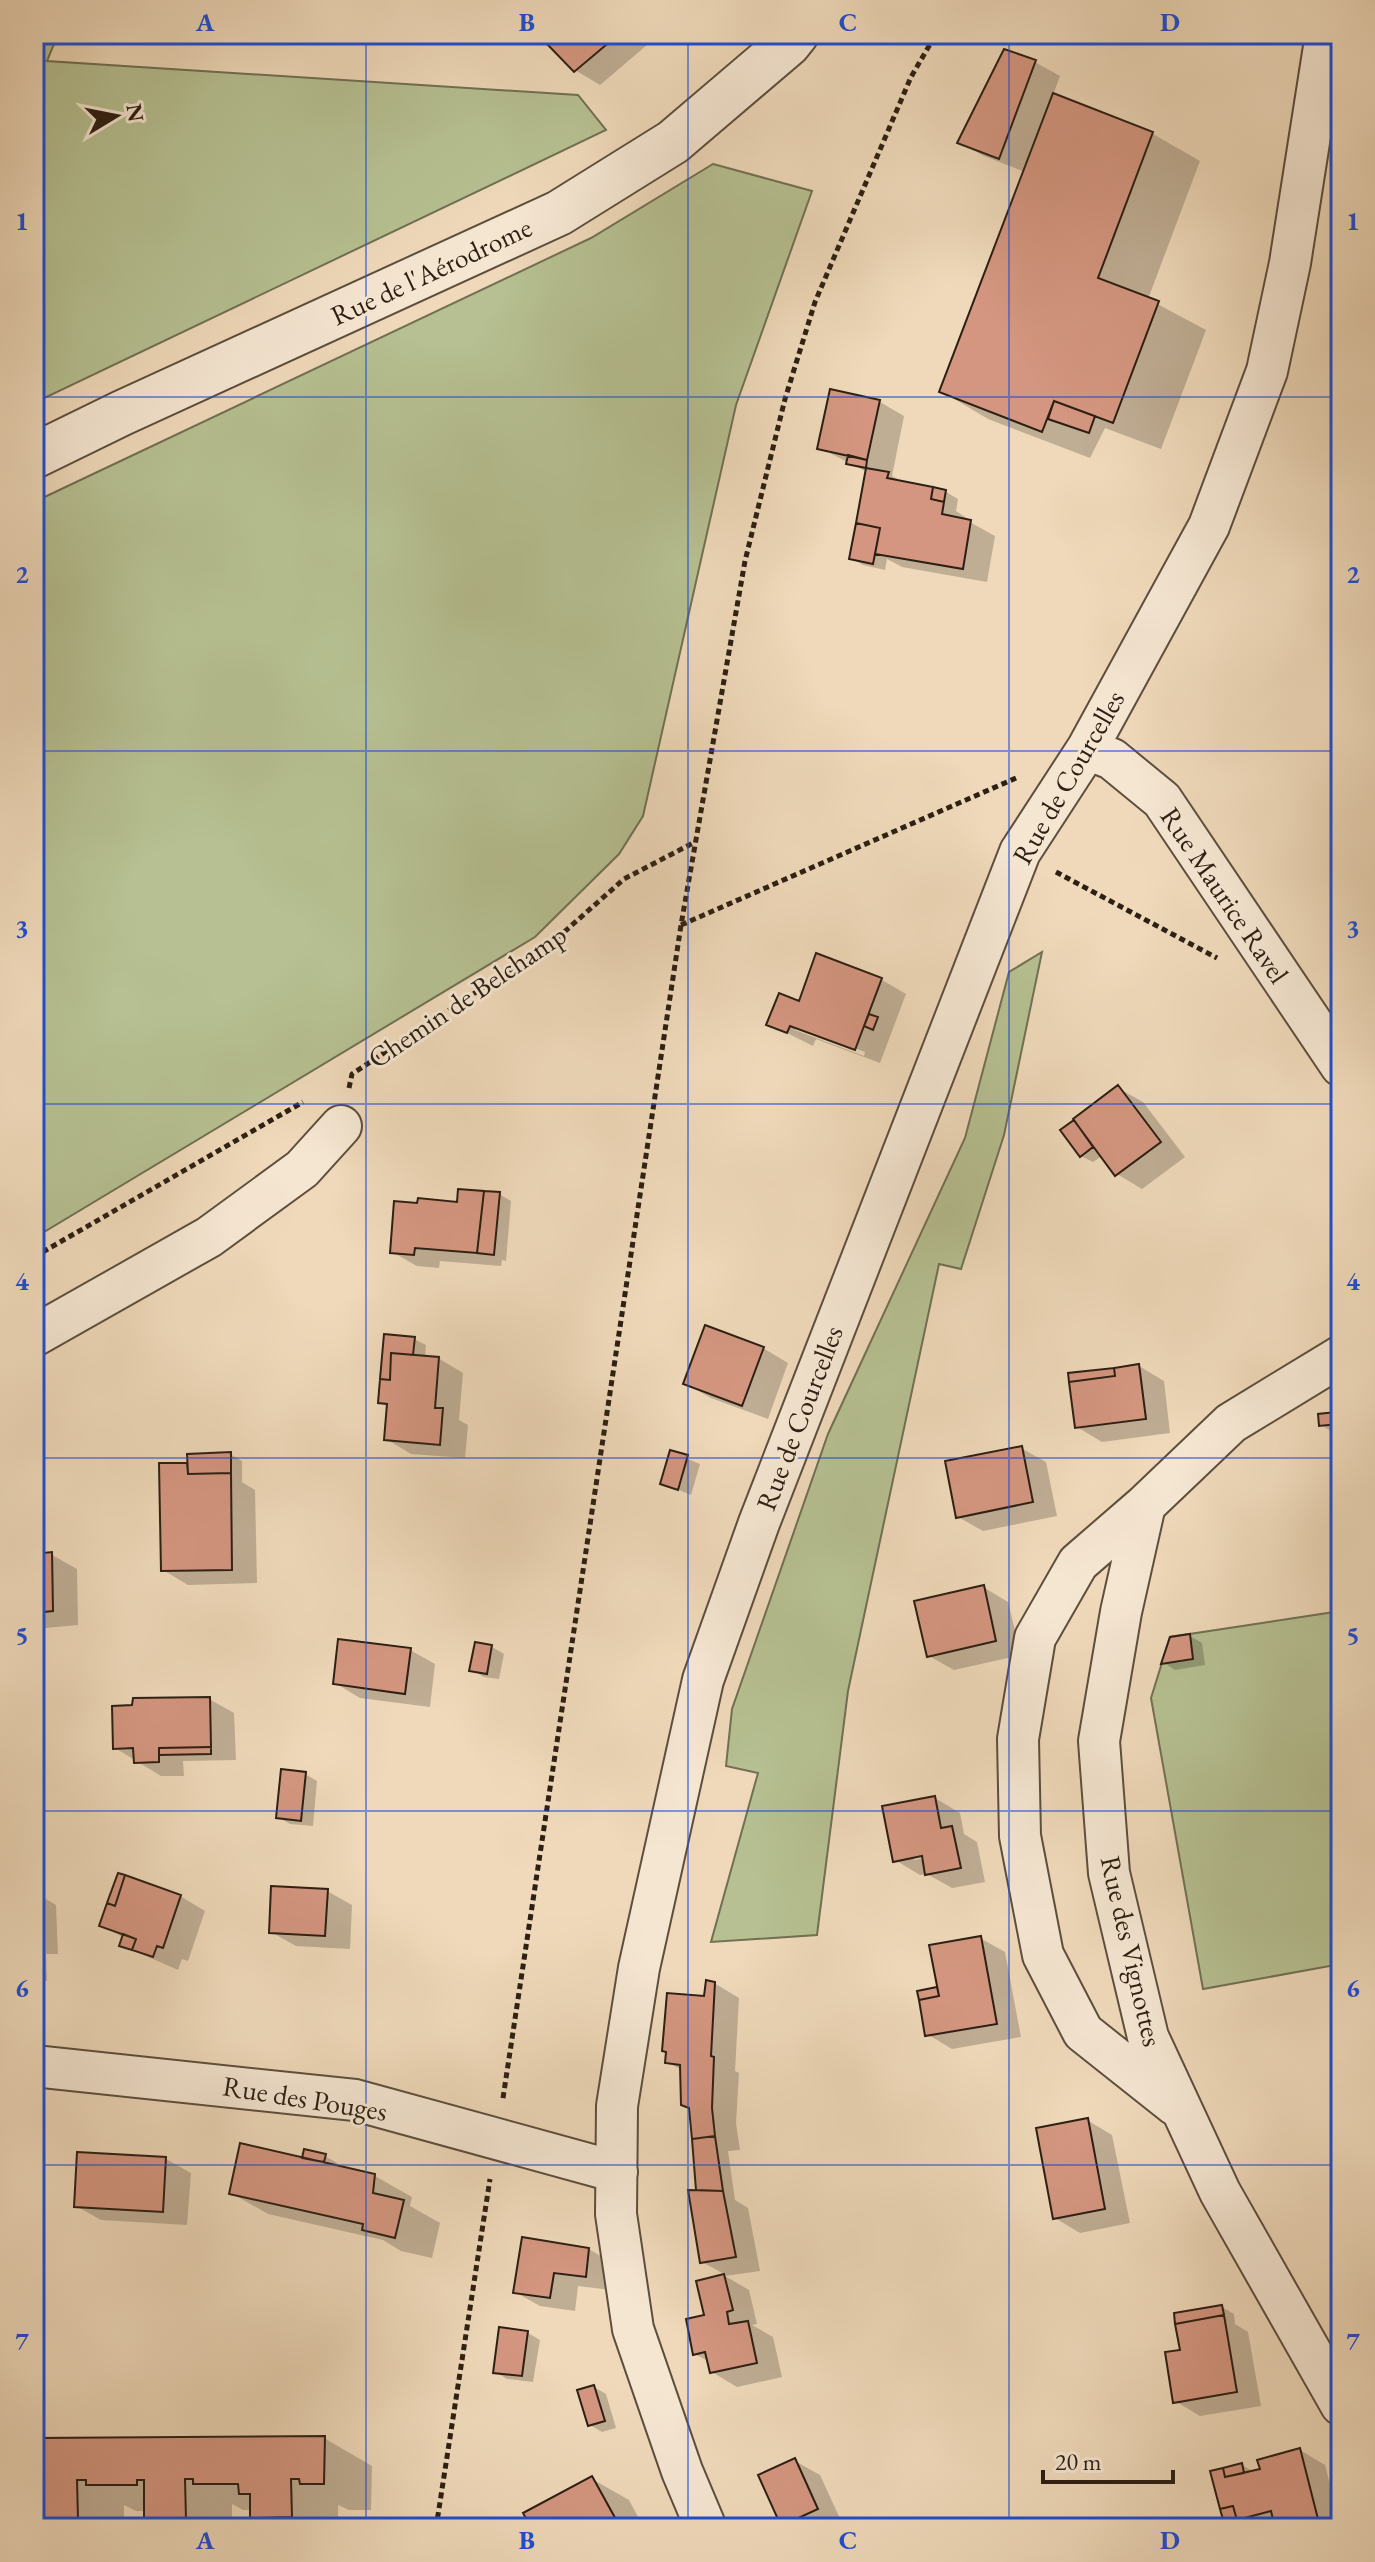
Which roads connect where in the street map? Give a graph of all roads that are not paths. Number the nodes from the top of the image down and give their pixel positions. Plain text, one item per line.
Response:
1 (796, 34) edge
2 (1326, 34) edge
3 (34, 456) edge
4 (1087, 749) junction
5 (1341, 1066) edge
6 (341, 1126) road end
7 (34, 1336) edge
8 (1341, 1356) edge
9 (1145, 1505) junction
10 (34, 2066) edge
11 (1182, 2109) junction
12 (617, 2172) junction
13 (1341, 2405) edge
14 (706, 2528) edge

1 - 3 street, Rue de l'Aérodrome
2 - 4 street, Rue de Courcelles
4 - 5 street, Rue Maurice Ravel
4 - 12 street, Rue de Courcelles
6 - 7 street
8 - 9 street, Rue des Vignottes
9 - 11 street, Rue des Vignottes
9 - 11 street, Rue des Vignottes
10 - 12 street, Rue des Pouges
11 - 13 street, Rue des Vignottes
12 - 14 street, Rue de Courcelles

